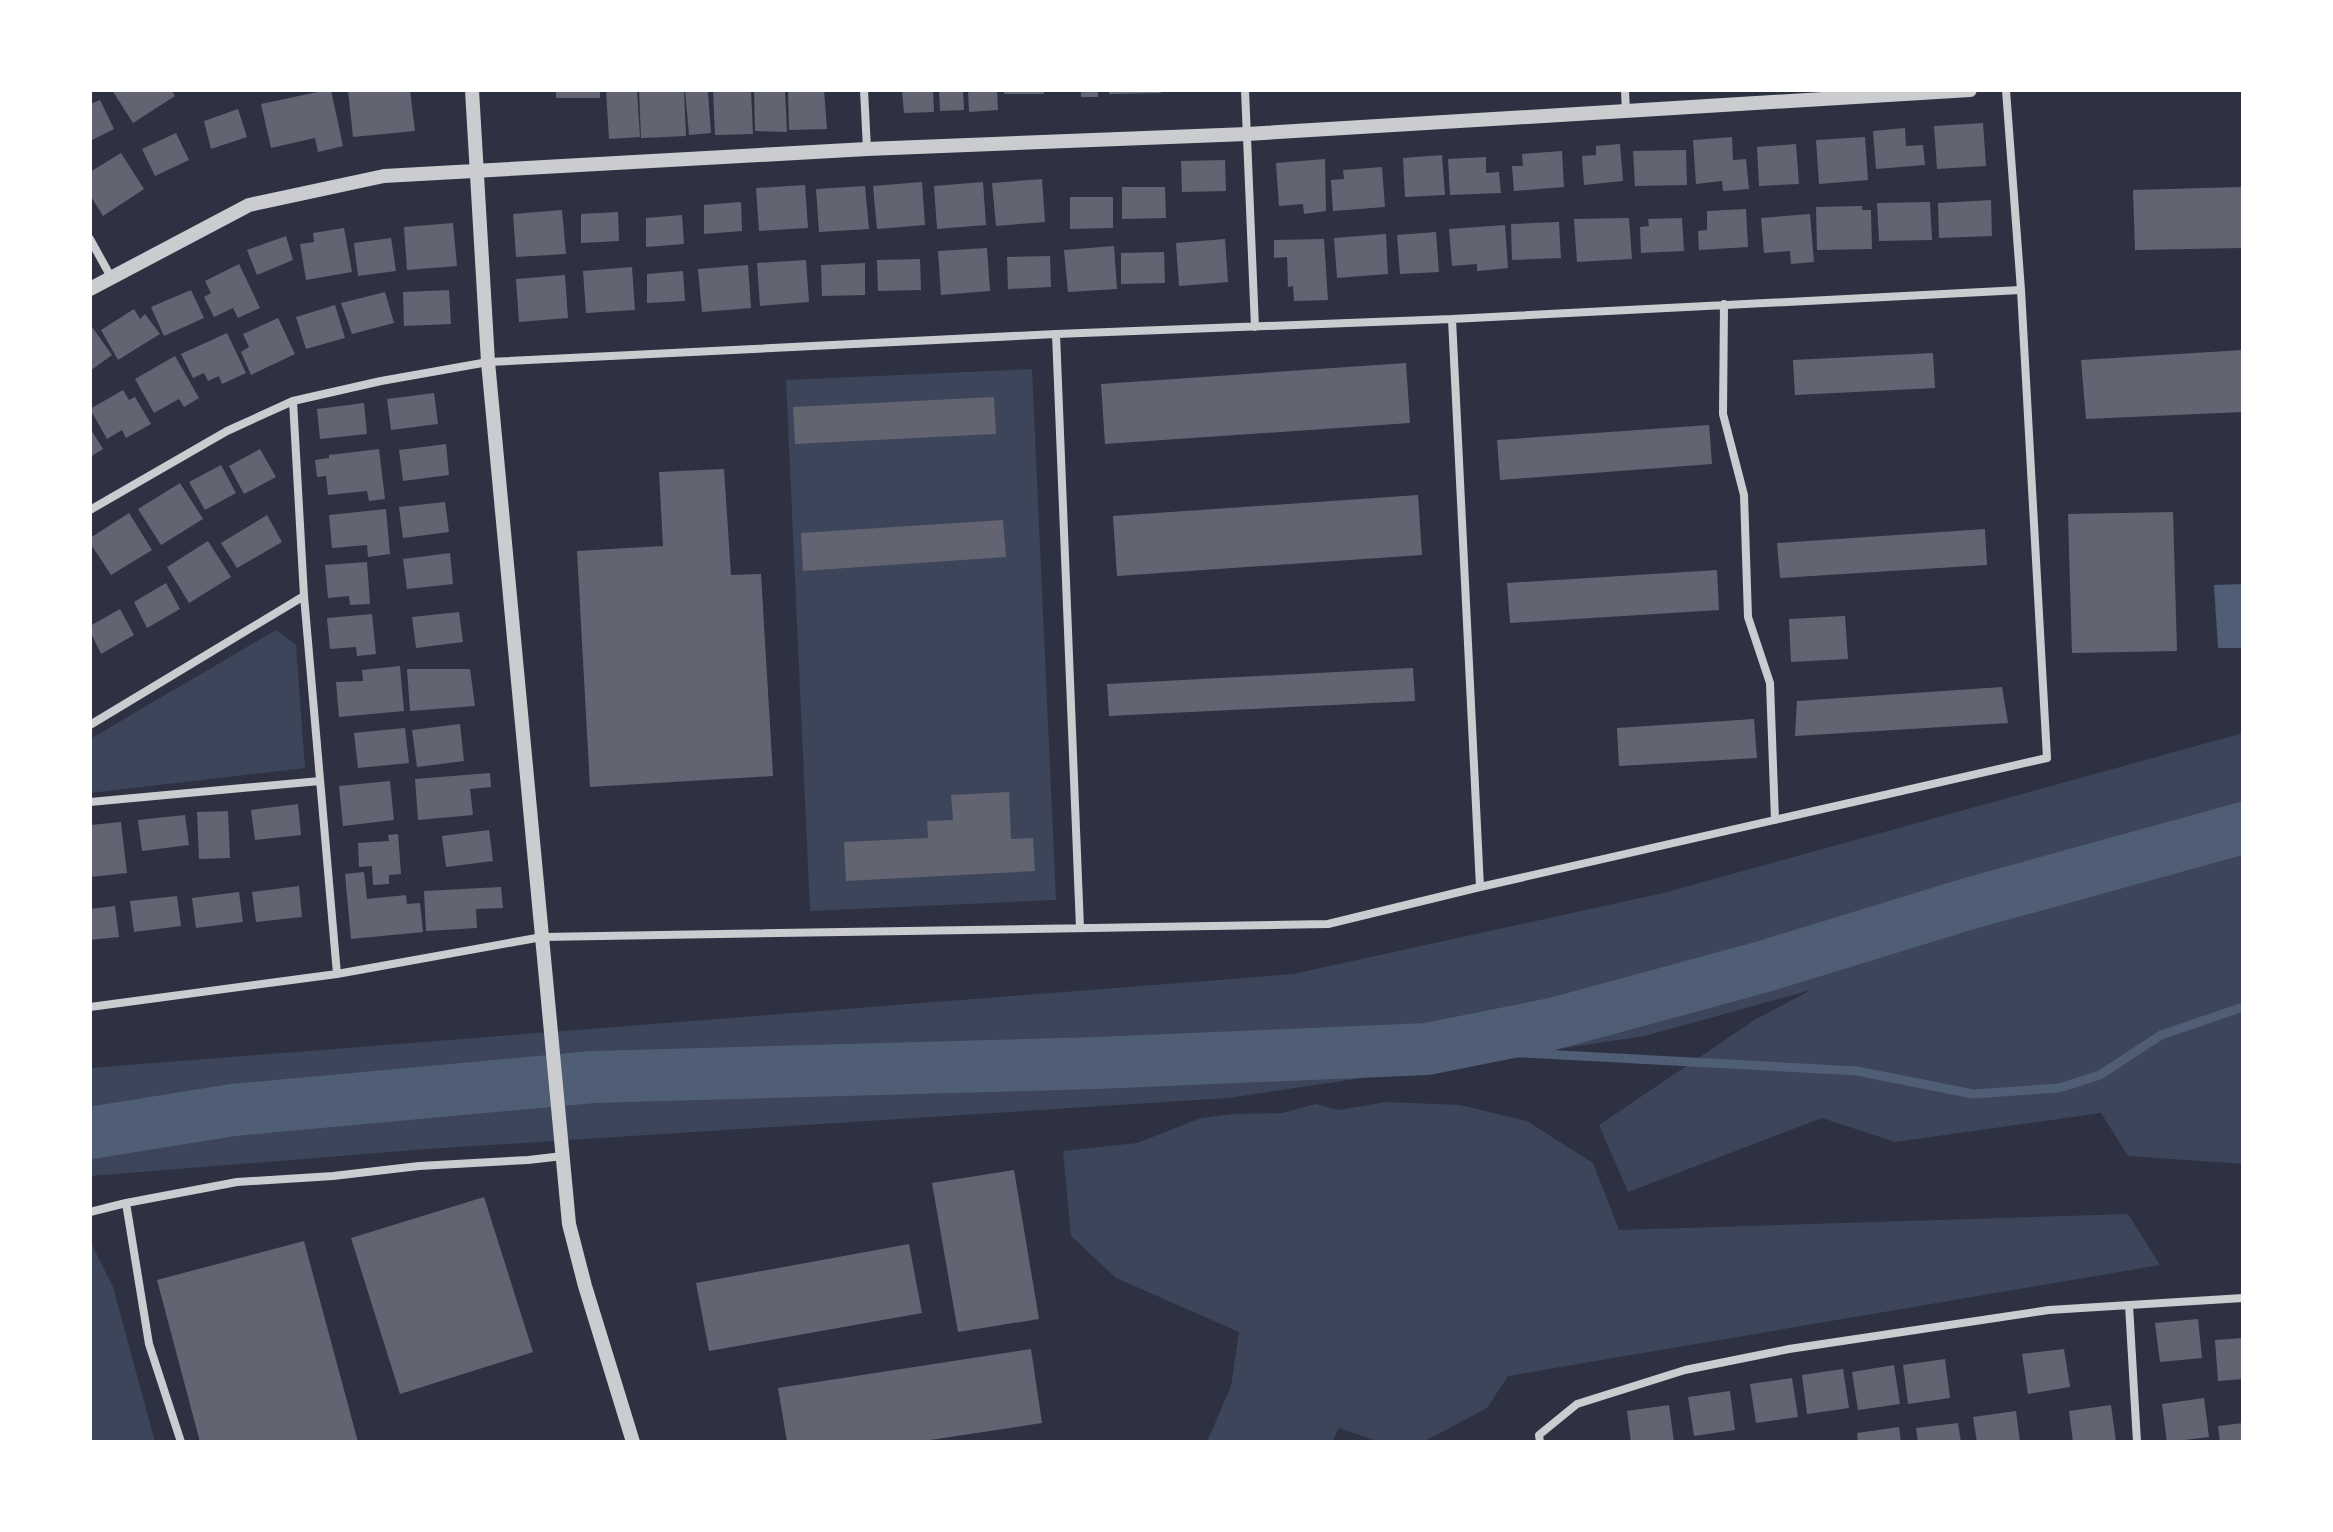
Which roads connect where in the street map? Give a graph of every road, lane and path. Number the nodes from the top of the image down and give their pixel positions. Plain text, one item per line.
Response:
1 (472, 90) edge
2 (864, 90) edge
3 (1245, 90) edge
4 (1625, 90) edge
5 (1970, 90) edge
6 (2006, 90) edge
7 (1626, 112) junction
8 (1247, 134) junction
9 (867, 149) junction
10 (477, 171) junction
11 (90, 239) edge
12 (111, 277) junction
13 (90, 289) edge
14 (2021, 290) junction
15 (1724, 304) junction
16 (1452, 319) junction
17 (1255, 327) junction
18 (1056, 334) junction
19 (488, 362) junction
20 (293, 401) junction
21 (90, 510) edge
22 (304, 596) junction
23 (90, 725) edge
24 (320, 781) junction
25 (90, 802) edge
26 (1775, 820) junction
27 (1480, 887) junction
28 (1080, 928) junction
29 (542, 937) junction
30 (337, 974) junction
31 (90, 1007) edge
32 (563, 1156) junction
33 (126, 1203) junction
34 (90, 1212) edge
35 (2243, 1298) edge
36 (2129, 1305) junction
37 (181, 1442) edge
38 (633, 1442) edge
39 (1540, 1442) edge
40 (2137, 1442) edge

1 - 10 street
2 - 9 street
3 - 8 street
4 - 7 street
5 - 7 street
6 - 14 street
7 - 8 street
8 - 9 street
8 - 17 street
9 - 10 street
10 - 12 street
10 - 19 street
11 - 12 street
12 - 13 street
14 - 15 street
14 - 26 street
15 - 16 street
15 - 26 street
16 - 17 street
16 - 27 street
17 - 18 street
18 - 19 street
18 - 28 street
19 - 20 street
19 - 29 street
20 - 21 street
20 - 22 street
22 - 23 street
22 - 24 street
24 - 25 street
24 - 30 street
26 - 27 street
27 - 28 street
28 - 29 street
29 - 30 street
29 - 32 street
30 - 31 street
32 - 33 street
32 - 38 street
33 - 34 street
33 - 37 street
35 - 36 street
36 - 39 street
36 - 40 street

